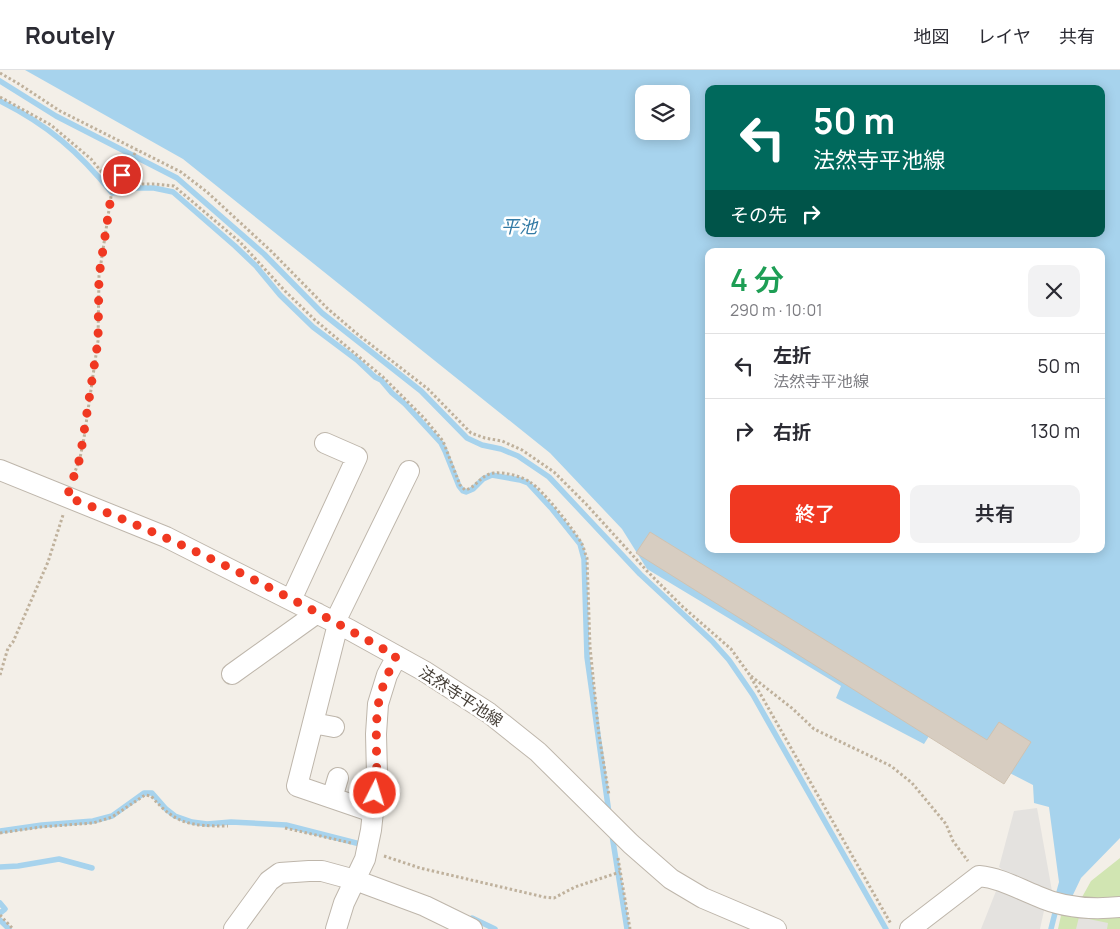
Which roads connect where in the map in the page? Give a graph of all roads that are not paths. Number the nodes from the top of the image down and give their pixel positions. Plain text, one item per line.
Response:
1 (325, 443) dead end
2 (0, 470) edge
3 (409, 471) dead end
4 (291, 600) junction
5 (330, 620) junction
6 (396, 656) junction
7 (232, 674) dead end
8 (313, 723) junction
9 (334, 727) dead end
10 (338, 778) dead end
11 (332, 798) junction
12 (373, 812) junction
13 (355, 880) junction
14 (1120, 907) edge
15 (234, 929) edge
16 (336, 929) edge
17 (472, 929) edge
18 (776, 929) edge
19 (910, 929) edge

1 - 4 street
2 - 4 street, 法然寺平池線
3 - 5 street
4 - 5 street, 法然寺平池線
5 - 6 street, 法然寺平池線
5 - 7 street
5 - 8 street
6 - 12 street
6 - 18 street, 法然寺平池線
8 - 9 street
8 - 11 street
10 - 11 street
11 - 12 street
12 - 13 street
13 - 15 street
13 - 16 street
13 - 17 street
14 - 19 street

